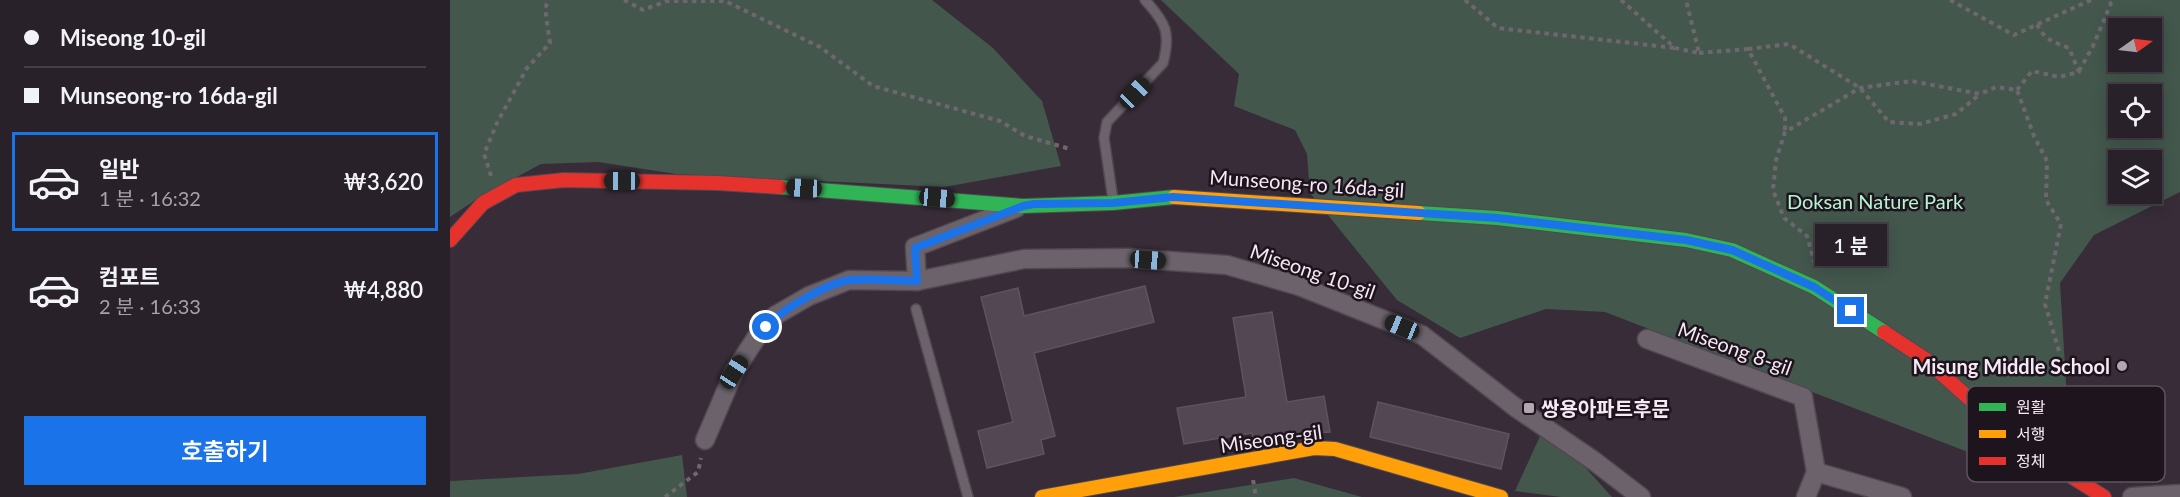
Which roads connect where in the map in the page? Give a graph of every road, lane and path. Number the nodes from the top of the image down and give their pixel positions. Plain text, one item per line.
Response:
1 (549, 0) edge
2 (624, 0) edge
3 (1145, 0) edge
4 (1465, 0) edge
5 (1621, 0) edge
6 (1686, 0) edge
7 (1950, 0) edge
8 (2091, 0) edge
9 (2115, 0) edge
10 (2037, 24) junction
11 (1675, 48) junction
12 (1748, 49) junction
13 (1699, 52) junction
14 (2079, 72) junction
15 (1860, 88) junction
16 (2017, 90) junction
17 (1980, 94) junction
18 (1785, 132) junction
19 (1070, 149) dead end
20 (492, 180) dead end
21 (1113, 203) junction
22 (1023, 206) junction
23 (450, 240) edge
24 (917, 281) junction
25 (1809, 284) junction
26 (916, 309) dead end
27 (1647, 339) dead end
28 (2059, 351) dead end
29 (1967, 397) edge
30 (705, 440) joint
31 (1816, 472) junction
32 (2080, 482) edge
33 (2180, 494) edge
34 (665, 497) edge
35 (968, 497) edge
36 (1042, 497) edge
37 (1501, 497) edge
38 (1641, 497) edge
39 (1806, 497) edge
40 (1902, 497) edge
41 (2104, 497) edge
42 (2132, 497) edge

1 - 20 path
2 - 19 path
3 - 21 lane
4 - 11 path
5 - 11 path
6 - 13 path
7 - 10 path
8 - 10 path
9 - 14 path
10 - 14 path
11 - 13 path
12 - 13 path
12 - 15 path
12 - 18 path
14 - 16 path
15 - 17 path
15 - 17 path
15 - 18 path
16 - 17 path
16 - 28 path
18 - 25 path
21 - 22 street, Munseong-ro 16da-gil
21 - 25 street, Munseong-ro 16da-gil
22 - 23 street, Munseong-ro 16da-gil
22 - 24 street
24 - 30 street, Miseong 10-gil
24 - 38 street, Miseong 10-gil
25 - 29 street, Munseong-ro 16da-gil
26 - 35 lane
27 - 31 street, Miseong 8-gil
30 - 34 path
31 - 39 street
31 - 40 street
32 - 41 street, Munseong-ro 16da-gil
33 - 42 street
36 - 37 street, Miseong-gil

